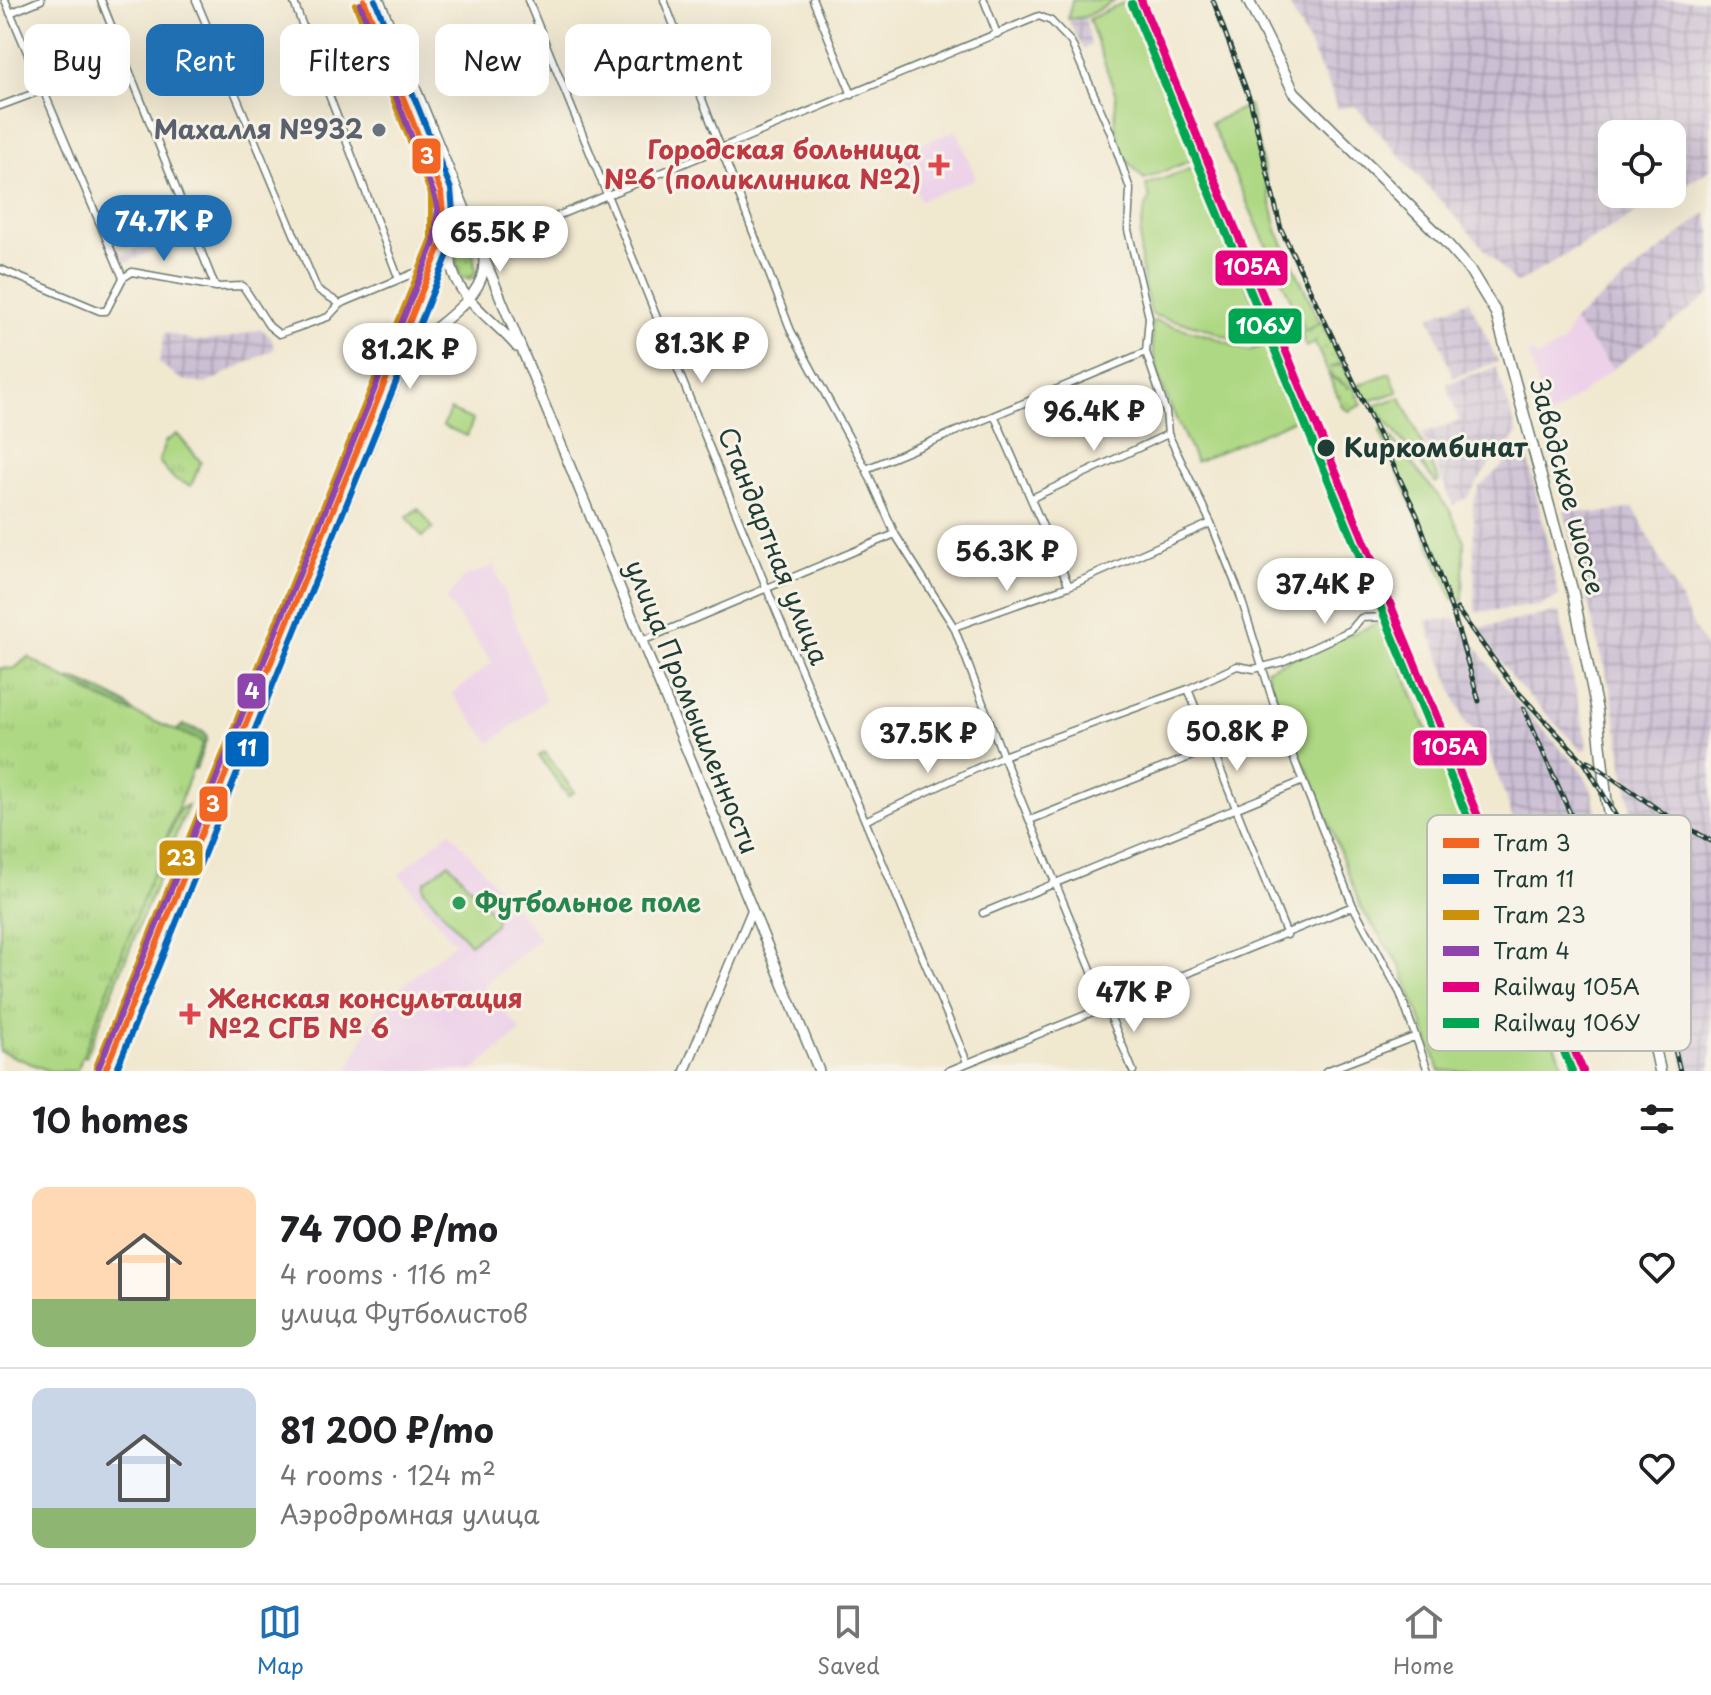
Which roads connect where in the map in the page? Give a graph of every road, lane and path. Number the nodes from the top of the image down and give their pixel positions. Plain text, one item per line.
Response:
1 (5, 0) edge
2 (41, 0) edge
3 (101, 0) edge
4 (196, 0) edge
5 (293, 0) edge
6 (379, 0) edge
7 (528, 0) edge
8 (664, 0) edge
9 (813, 0) edge
10 (984, 0) edge
11 (1248, 0) edge
12 (10, 13) junction
13 (997, 34) junction
14 (24, 46) edge
15 (852, 95) junction
16 (27, 96) edge
17 (46, 96) edge
18 (0, 106) edge
19 (720, 148) junction
20 (456, 192) junction
21 (608, 193) junction
22 (451, 249) junction
23 (481, 249) junction
24 (438, 263) junction
25 (0, 269) edge
26 (484, 269) junction
27 (398, 277) junction
28 (123, 278) junction
29 (455, 278) junction
30 (216, 287) junction
31 (468, 298) junction
32 (340, 304) junction
33 (1146, 352) junction
34 (526, 359) junction
35 (995, 417) junction
36 (1168, 434) junction
37 (866, 469) junction
38 (1032, 498) junction
39 (1211, 523) junction
40 (895, 534) junction
41 (1069, 586) junction
42 (767, 589) junction
43 (1387, 617) dead end
44 (954, 627) junction
45 (642, 641) junction
46 (1264, 667) junction
47 (1188, 689) junction
48 (1210, 749) junction
49 (1003, 756) junction
50 (1303, 781) junction
51 (1237, 809) junction
52 (1609, 815) edge
53 (867, 820) junction
54 (1030, 820) junction
55 (1056, 883) junction
56 (1353, 906) junction
57 (752, 910) junction
58 (983, 913) dead end
59 (1287, 935) junction
60 (1106, 1010) junction
61 (1414, 1037) junction
62 (1656, 1051) edge
63 (967, 1062) junction
64 (99, 1071) edge
65 (114, 1071) edge
66 (685, 1071) edge
67 (819, 1071) edge
68 (948, 1071) edge
69 (1133, 1071) edge
70 (1326, 1071) edge
71 (1428, 1071) edge
72 (1660, 1071) edge

1 - 12 street
2 - 12 street
3 - 30 street
4 - 32 street
5 - 27 street
6 - 20 main road, улица Промышленности
7 - 21 street, Стандартная улица
8 - 19 street
9 - 15 street
10 - 13 street
11 - 52 main road, Заводское шоссе
12 - 14 street
13 - 15 street
13 - 33 street
15 - 19 street
16 - 18 street
17 - 28 street
19 - 21 street
19 - 37 street
20 - 22 main road, улица Промышленности
20 - 23 main road, улица Промышленности
21 - 23 street
21 - 42 street, Стандартная улица
22 - 23 main road
22 - 24 main road
22 - 29 main road, улица Промышленности
23 - 26 main road
23 - 34 main road, улица Промышленности
24 - 27 street
24 - 64 main road
25 - 28 street
26 - 29 main road
26 - 31 main road
27 - 32 street
28 - 30 street
29 - 31 main road, улица Промышленности
30 - 32 street
31 - 34 main road, улица Промышленности
31 - 65 main road
33 - 35 street
33 - 36 street
34 - 45 main road, улица Промышленности
35 - 37 street
35 - 38 street
36 - 38 street
36 - 39 street
37 - 40 street
38 - 41 street
39 - 41 street
39 - 46 street
40 - 42 street
40 - 44 street
41 - 44 street
42 - 45 street
42 - 53 street, Стандартная улица
43 - 46 street
44 - 49 street
45 - 57 main road, улица Промышленности
46 - 47 street
46 - 50 street
47 - 48 street
47 - 49 street
48 - 51 street
48 - 54 street
49 - 53 street
49 - 54 street
50 - 51 street
50 - 56 street
51 - 55 street
51 - 59 street
53 - 63 street, Стандартная улица
54 - 55 street
55 - 58 street
55 - 60 street
56 - 59 street
56 - 61 street
57 - 66 street
57 - 67 main road, улица Промышленности
59 - 60 street
60 - 63 street
60 - 69 street
61 - 70 street
61 - 71 street
62 - 72 main road, Заводское шоссе
63 - 68 street

